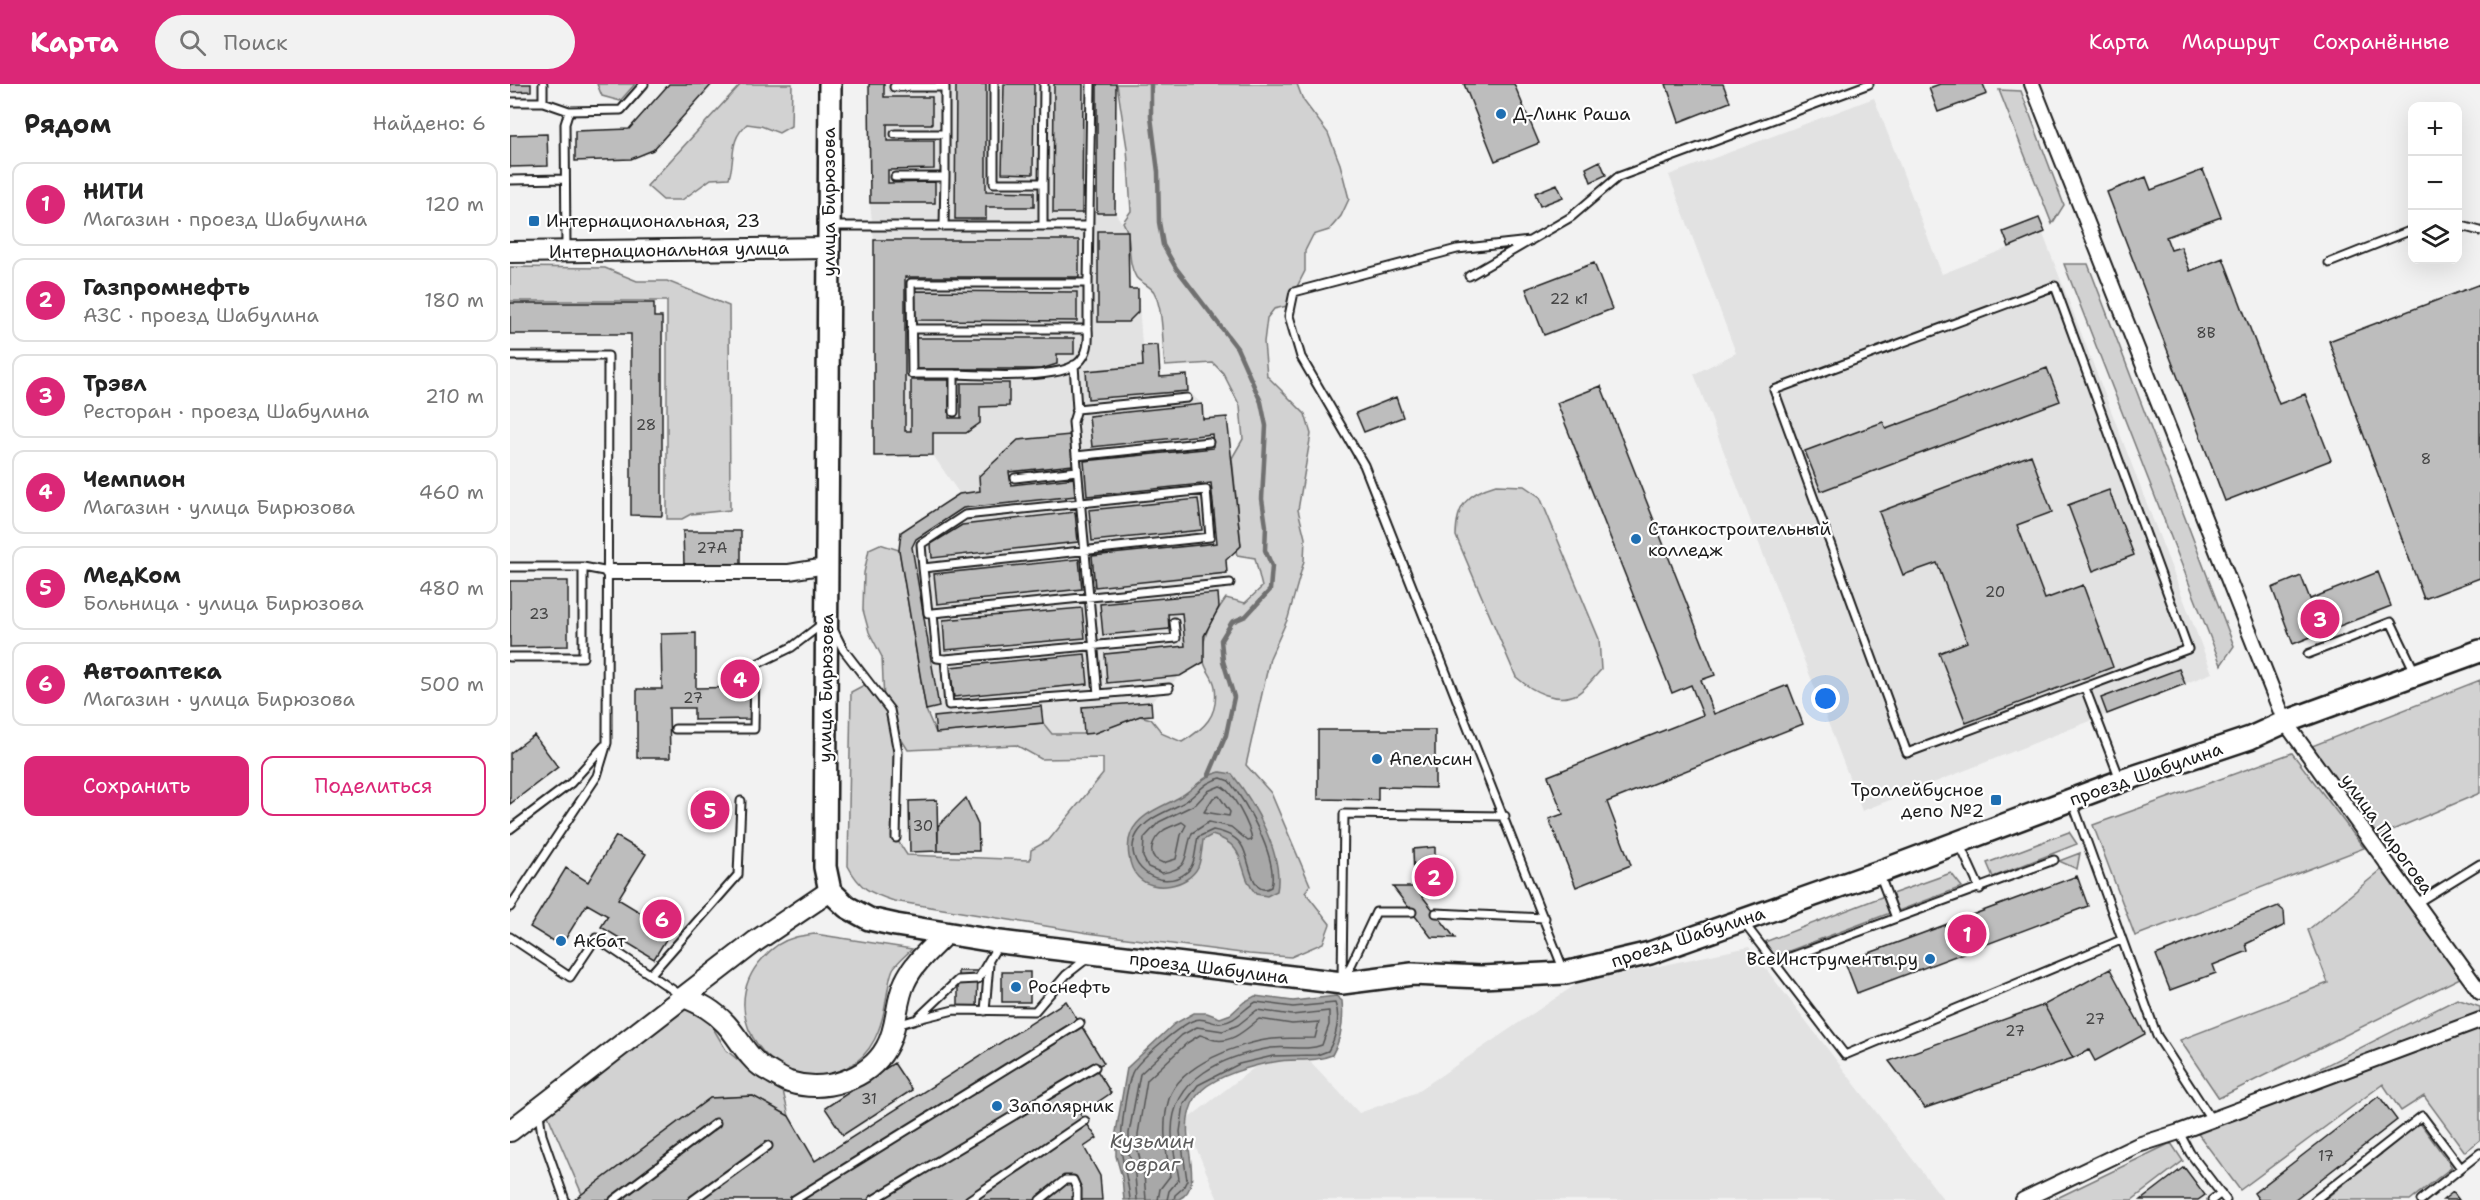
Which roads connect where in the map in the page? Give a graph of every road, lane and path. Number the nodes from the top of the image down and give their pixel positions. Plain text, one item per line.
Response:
1 (543, 84) edge
2 (644, 84) edge
3 (830, 84) edge
4 (994, 84) edge
5 (1044, 84) edge
6 (1091, 84) edge
7 (1869, 84) edge
8 (2032, 84) edge
9 (945, 86) edge
10 (894, 87) dead end
11 (510, 102) edge
12 (543, 102) junction
13 (569, 111) junction
14 (895, 134) dead end
15 (945, 134) junction
16 (896, 177) dead end
17 (945, 177) junction
18 (564, 179) junction
19 (510, 180) edge
20 (1043, 183) junction
21 (828, 226) junction
22 (944, 226) junction
23 (1043, 226) junction
24 (1089, 226) junction
25 (2462, 226) edge
26 (2480, 231) edge
27 (2408, 232) edge
28 (1530, 241) junction
29 (828, 248) junction
30 (566, 251) junction
31 (510, 252) edge
32 (2329, 263) dead end
33 (1469, 276) dead end
34 (1088, 283) junction
35 (911, 329) junction
36 (1088, 329) junction
37 (510, 356) edge
38 (1074, 365) junction
39 (954, 374) junction
40 (1187, 398) dead end
41 (1077, 410) junction
42 (954, 412) dead end
43 (1209, 442) dead end
44 (1076, 456) junction
45 (1077, 471) junction
46 (1016, 478) dead end
47 (1081, 503) junction
48 (1085, 550) junction
49 (826, 566) junction
50 (510, 567) edge
51 (583, 567) junction
52 (923, 568) junction
53 (609, 572) junction
54 (1230, 583) dead end
55 (1089, 597) junction
56 (933, 613) junction
57 (828, 620) junction
58 (1174, 622) dead end
59 (1094, 645) junction
60 (2480, 651) edge
61 (2308, 654) dead end
62 (510, 657) edge
63 (945, 659) junction
64 (2416, 676) junction
65 (1169, 688) dead end
66 (2085, 688) junction
67 (1098, 693) junction
68 (2285, 722) junction
69 (675, 729) dead end
70 (607, 743) junction
71 (2121, 781) junction
72 (2071, 799) junction
73 (741, 801) dead end
74 (1505, 816) junction
75 (510, 829) edge
76 (896, 838) dead end
77 (1959, 842) junction
78 (2054, 860) dead end
79 (2480, 864) edge
80 (1879, 873) junction
81 (1980, 889) junction
82 (830, 891) junction
83 (2415, 904) junction
84 (510, 907) edge
85 (1412, 912) dead end
86 (1436, 913) dead end
87 (1545, 918) junction
88 (1896, 918) junction
89 (1742, 920) junction
90 (946, 933) junction
91 (510, 937) edge
92 (2121, 940) junction
93 (999, 942) junction
94 (1093, 954) junction
95 (989, 961) junction
96 (1774, 963) junction
97 (1565, 973) junction
98 (651, 974) junction
99 (1342, 983) junction
100 (2480, 992) edge
101 (684, 997) junction
102 (985, 1011) junction
103 (917, 1019) junction
104 (2480, 1020) edge
105 (1080, 1023) dead end
106 (895, 1025) junction
107 (1095, 1067) dead end
108 (538, 1109) junction
109 (2211, 1119) junction
110 (1085, 1121) dead end
111 (716, 1124) dead end
112 (510, 1131) edge
113 (2179, 1132) junction
114 (768, 1146) dead end
115 (2480, 1153) edge
116 (2461, 1168) junction
117 (2221, 1193) junction
118 (565, 1200) edge
119 (614, 1200) edge
120 (693, 1200) edge
121 (794, 1200) edge
122 (873, 1200) edge
123 (969, 1200) edge
124 (1040, 1200) edge
125 (1077, 1200) edge
126 (2023, 1200) edge
127 (2212, 1200) edge
128 (2226, 1200) edge
129 (2315, 1200) edge
130 (2421, 1200) edge

1 - 12 lane
2 - 13 lane
3 - 21 main road, улица Бирюзова
4 - 20 lane
5 - 20 lane
6 - 24 lane
7 - 28 lane
8 - 68 street, улица Пирогова
9 - 10 lane
9 - 15 lane
11 - 12 lane
12 - 13 lane
13 - 18 lane
14 - 15 lane
15 - 17 lane
16 - 17 lane
17 - 22 lane
18 - 19 lane
18 - 30 lane
20 - 23 lane
21 - 22 lane
21 - 29 main road, улица Бирюзова
22 - 23 lane
23 - 24 lane
24 - 34 lane
25 - 26 lane
27 - 32 lane
28 - 33 lane
28 - 74 lane
29 - 30 main road, Интернациональная улица
29 - 49 main road, улица Бирюзова
30 - 31 main road, Интернациональная улица
34 - 35 lane
34 - 36 lane
35 - 36 lane
35 - 39 lane
36 - 38 lane
37 - 53 lane
38 - 39 lane
38 - 41 lane
39 - 42 lane
40 - 41 lane
41 - 44 lane
43 - 44 lane
44 - 45 lane
45 - 46 lane
45 - 47 lane
47 - 48 lane
47 - 48 lane
47 - 52 lane
48 - 52 lane
48 - 55 lane
49 - 53 street
49 - 57 main road, улица Бирюзова
50 - 51 lane
51 - 53 lane
51 - 62 lane
52 - 56 lane
53 - 70 lane
54 - 55 lane
55 - 56 lane
55 - 59 lane
56 - 63 lane
57 - 69 lane
57 - 76 lane
57 - 82 main road, улица Бирюзова
58 - 59 lane
59 - 63 lane
59 - 67 lane
60 - 64 main road, проезд Шабулина
61 - 64 lane
63 - 67 lane
64 - 68 main road, проезд Шабулина
65 - 67 lane
66 - 66 lane
66 - 71 lane
68 - 71 main road, проезд Шабулина
68 - 83 street, улица Пирогова
70 - 75 lane
70 - 84 lane
71 - 72 main road, проезд Шабулина
72 - 77 main road, проезд Шабулина
72 - 92 lane
73 - 98 lane
74 - 87 lane
74 - 99 lane
77 - 80 main road, проезд Шабулина
77 - 81 lane
78 - 81 lane
79 - 83 lane
80 - 88 lane
80 - 89 main road, проезд Шабулина
81 - 88 lane
82 - 90 main road, проезд Шабулина
82 - 101 main road
83 - 100 street, улица Пирогова
85 - 99 lane
86 - 87 lane
87 - 97 lane
88 - 96 lane
89 - 96 lane
89 - 97 main road, проезд Шабулина
90 - 93 main road, проезд Шабулина
90 - 106 main road
91 - 98 lane
92 - 96 lane
92 - 109 lane
93 - 94 main road, проезд Шабулина
93 - 95 lane
94 - 99 main road, проезд Шабулина
94 - 102 lane
95 - 102 lane
95 - 103 lane
97 - 99 main road, проезд Шабулина
98 - 101 lane
101 - 106 main road
101 - 108 main road
102 - 103 lane
103 - 106 lane
104 - 109 street
105 - 121 lane
107 - 122 lane
108 - 112 main road
108 - 118 lane
109 - 113 street
110 - 123 lane
111 - 119 lane
113 - 117 lane
113 - 126 street
114 - 120 lane
115 - 116 lane
116 - 129 lane
116 - 130 lane
117 - 127 lane
117 - 128 lane
124 - 125 lane

